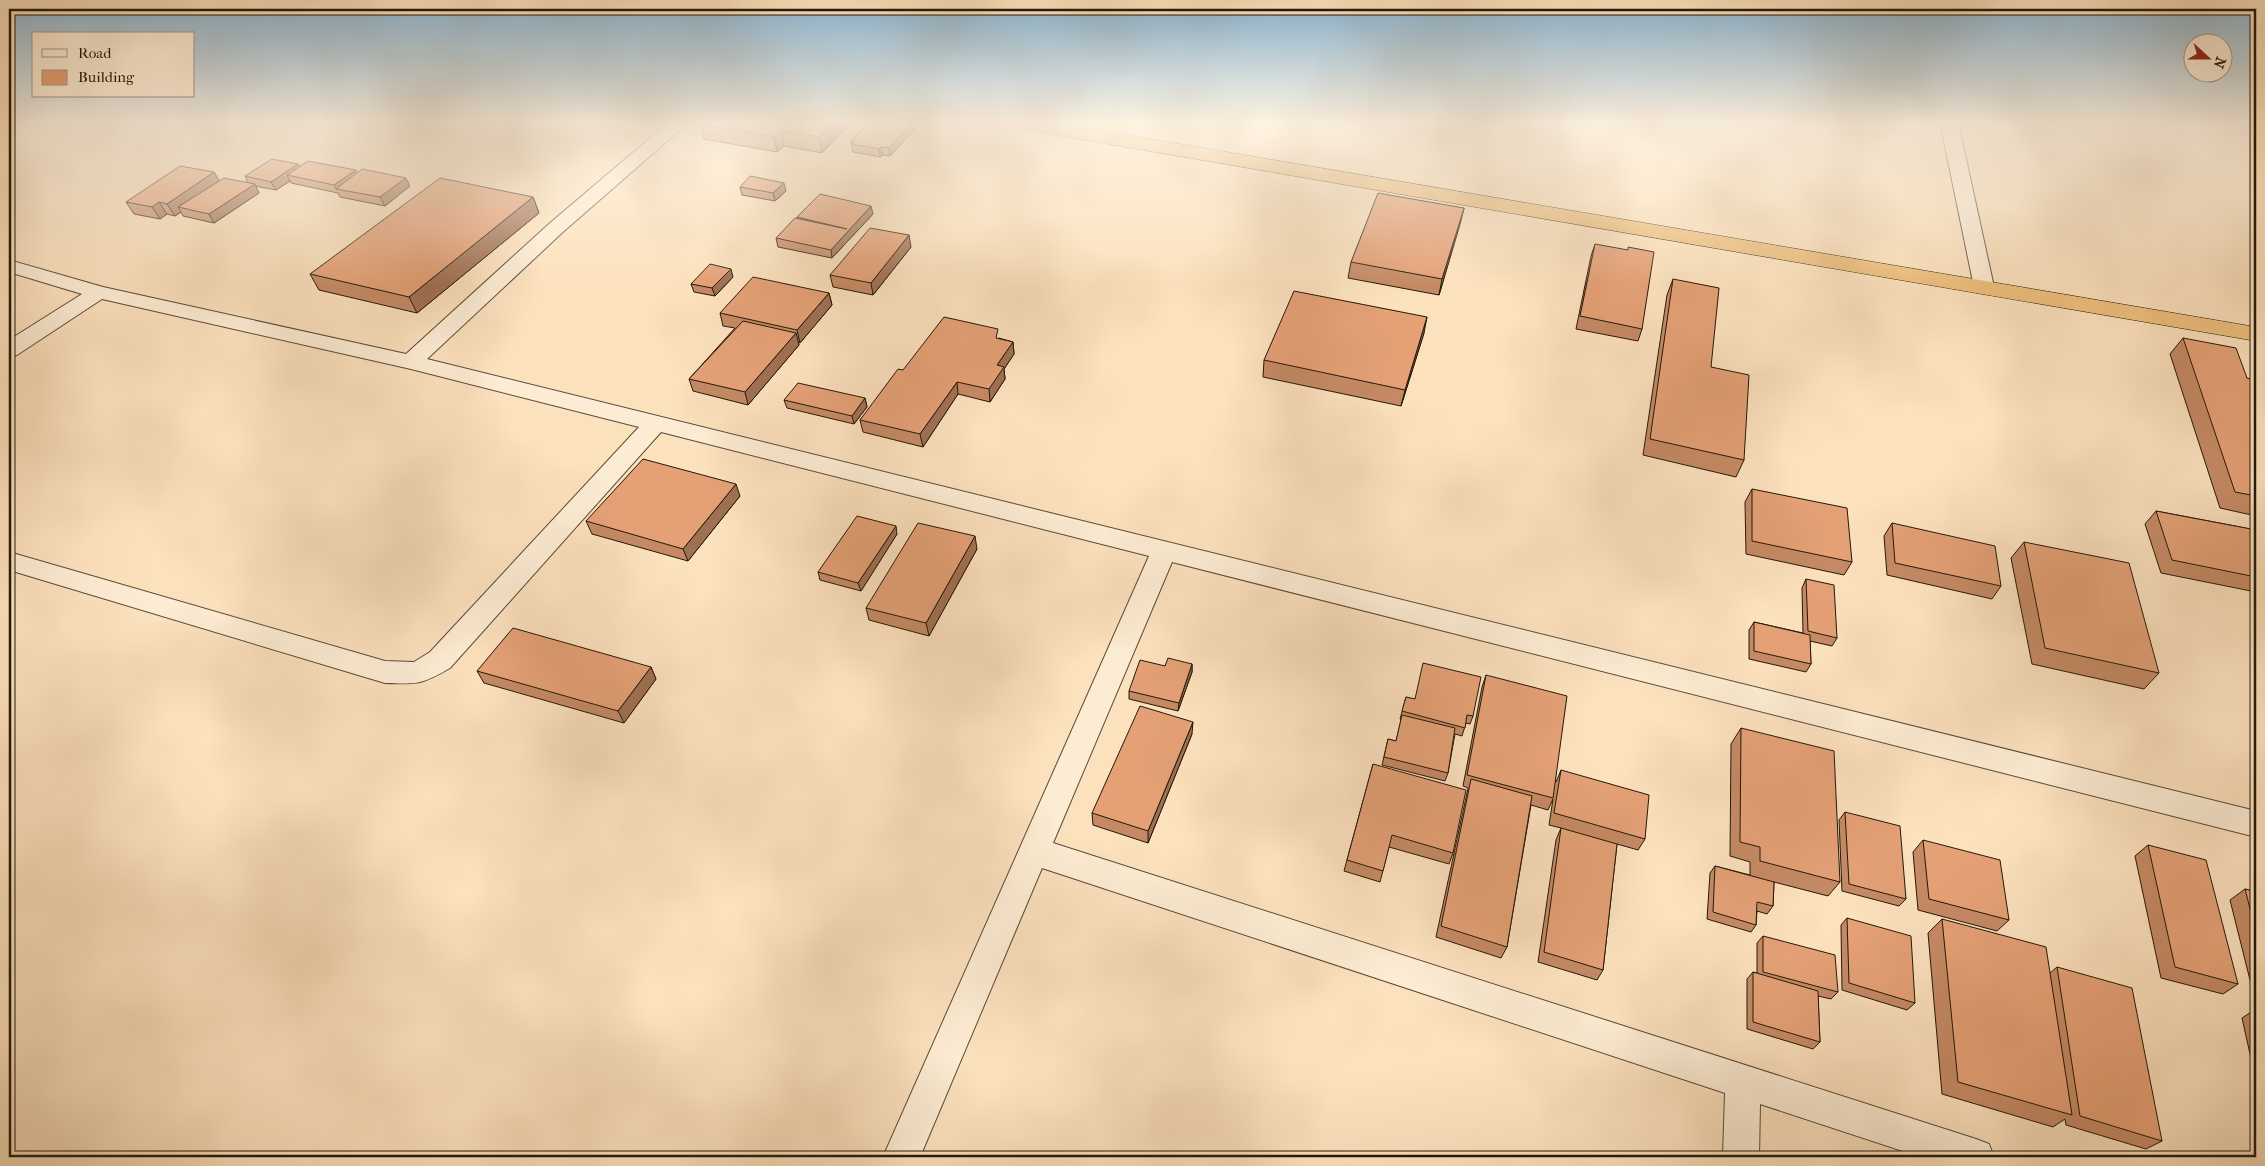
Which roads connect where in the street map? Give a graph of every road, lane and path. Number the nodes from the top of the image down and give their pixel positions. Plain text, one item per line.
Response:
1 (616, 176) edge
2 (1350, 176) edge
3 (1413, 176) edge
4 (1960, 176) edge
5 (9, 266) edge
6 (1982, 279) junction
7 (99, 292) junction
8 (2256, 316) edge
9 (2256, 334) edge
10 (9, 350) edge
11 (411, 362) junction
12 (655, 424) junction
13 (1164, 551) junction
14 (9, 561) edge
15 (2256, 824) edge
16 (1033, 851) junction
17 (1743, 1083) junction
18 (901, 1157) edge
19 (1741, 1157) edge
20 (1976, 1157) edge

1 - 11 street
2 - 6 highway
3 - 6 highway
4 - 6 street
5 - 7 street
6 - 8 highway
6 - 9 highway
7 - 10 street
7 - 11 street
11 - 12 street
12 - 13 street
12 - 14 street
13 - 15 street
13 - 16 street
16 - 17 street
16 - 18 street
17 - 19 street
17 - 20 street

